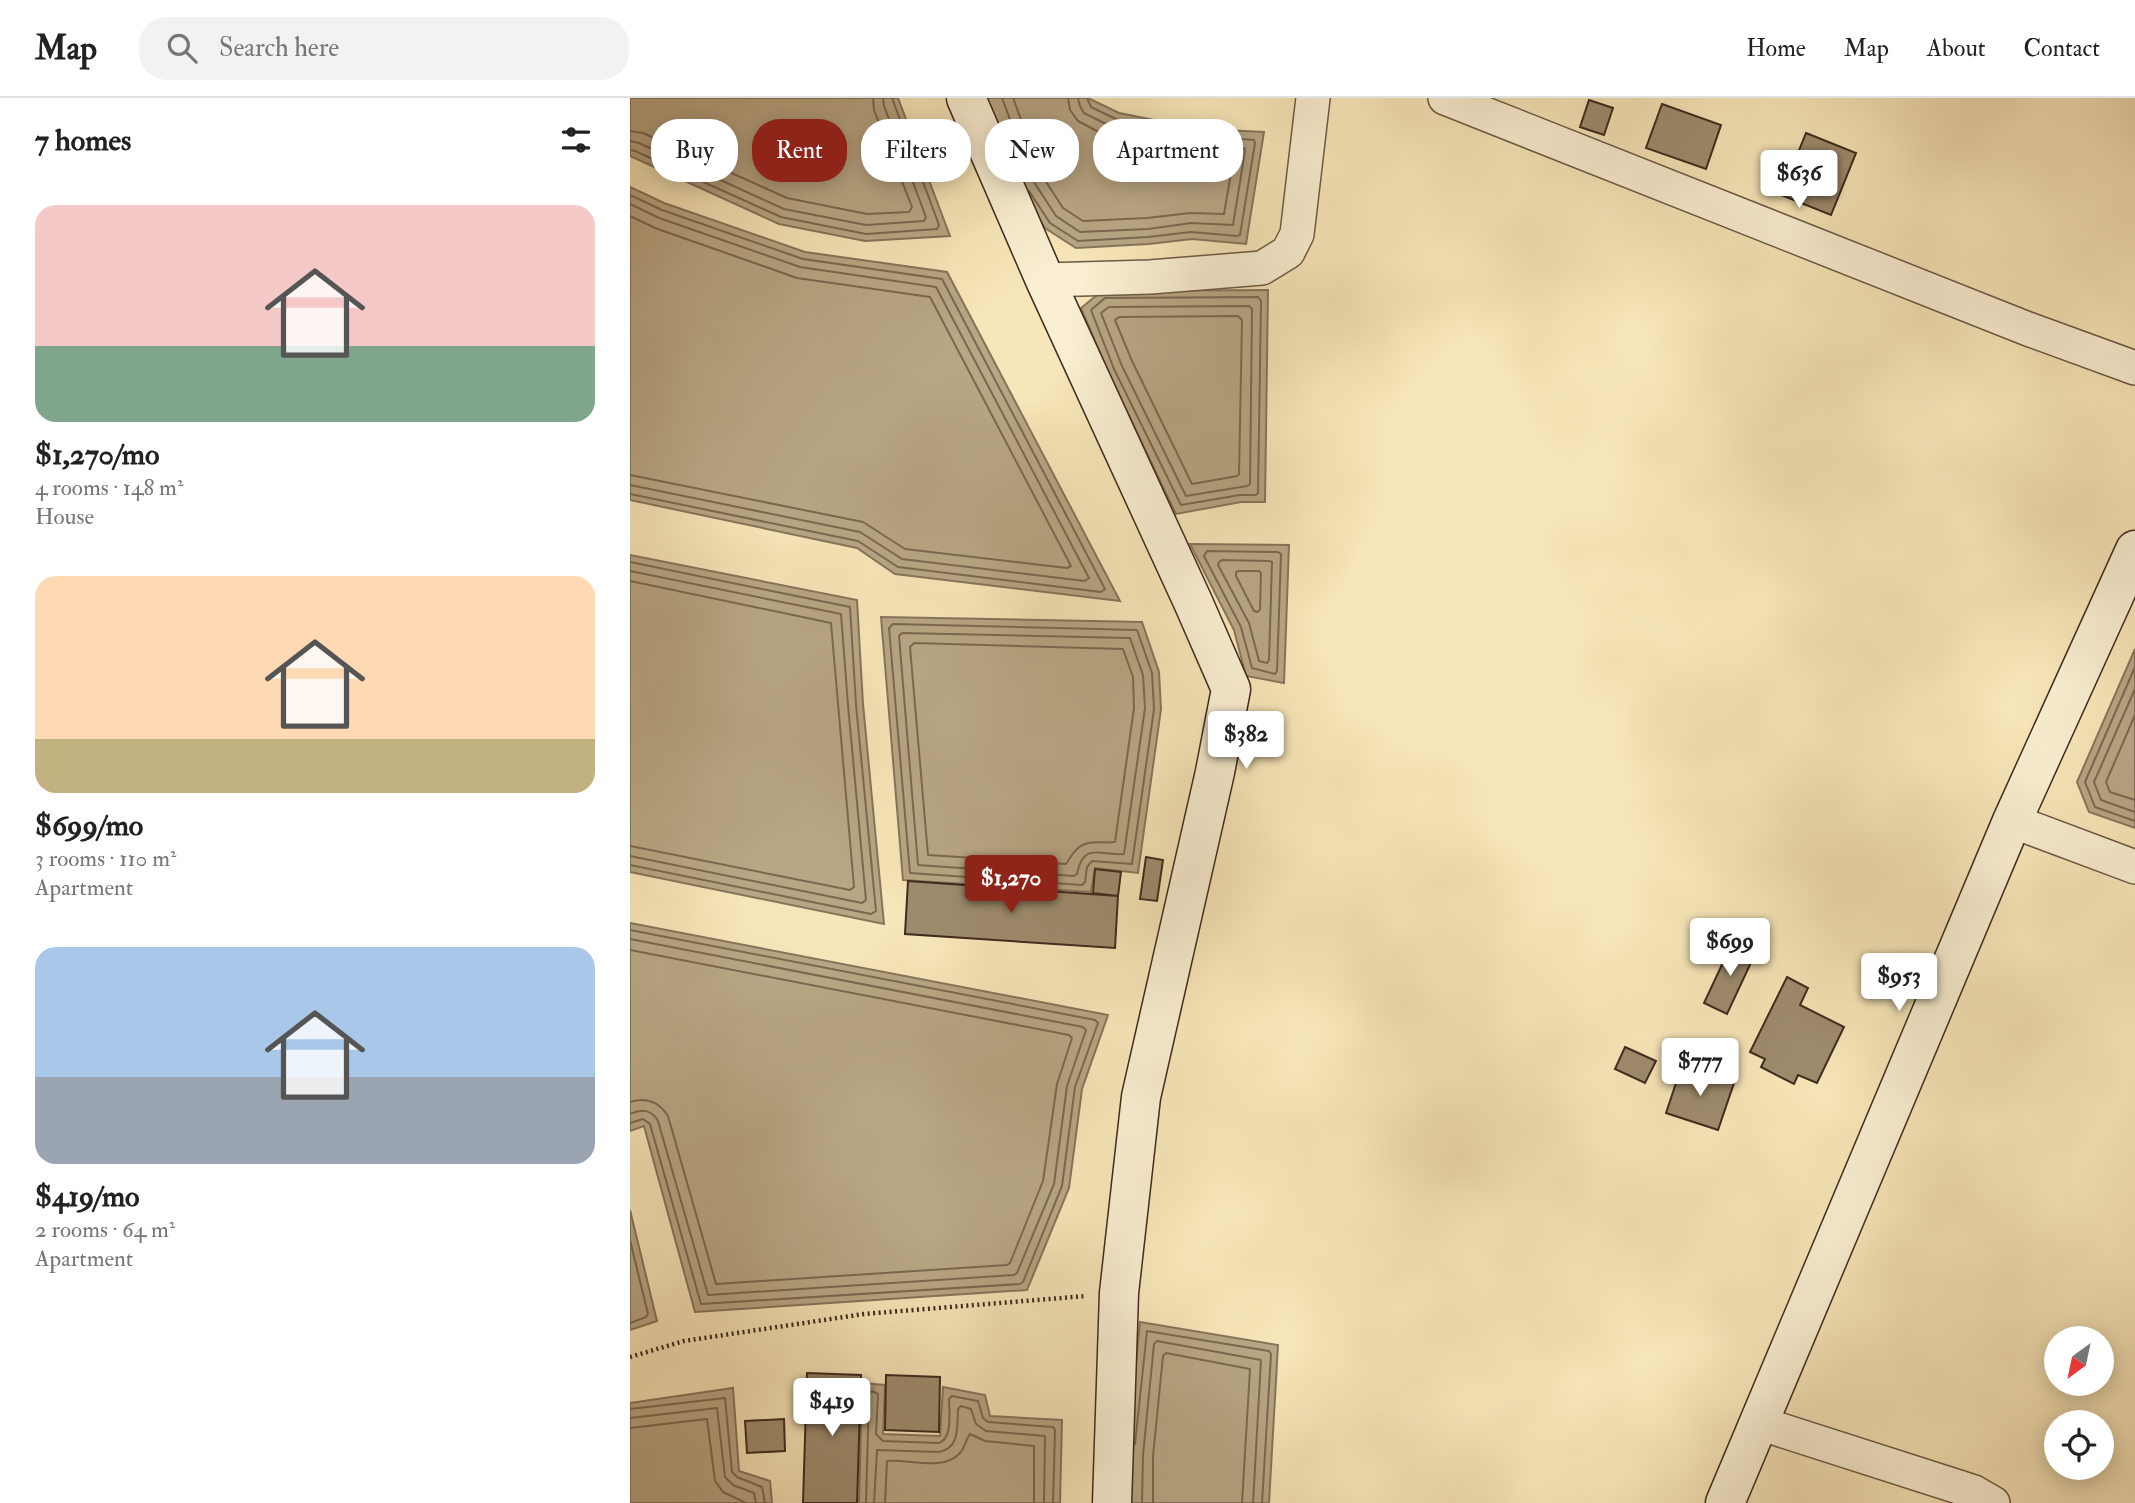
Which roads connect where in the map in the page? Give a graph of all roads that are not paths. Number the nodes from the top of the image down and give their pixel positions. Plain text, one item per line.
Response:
1 (966, 98) edge
2 (1313, 98) edge
3 (1445, 98) edge
4 (1045, 280) junction
5 (2135, 369) edge
6 (2135, 550) edge
7 (2012, 821) junction
8 (2135, 867) edge
9 (1759, 1423) junction
10 (1980, 1499) edge
11 (1112, 1503) edge
12 (1725, 1503) edge

1 - 4 street
2 - 4 street
3 - 5 street
4 - 11 street
6 - 7 street
7 - 8 street
7 - 9 street
9 - 10 street
9 - 12 street

